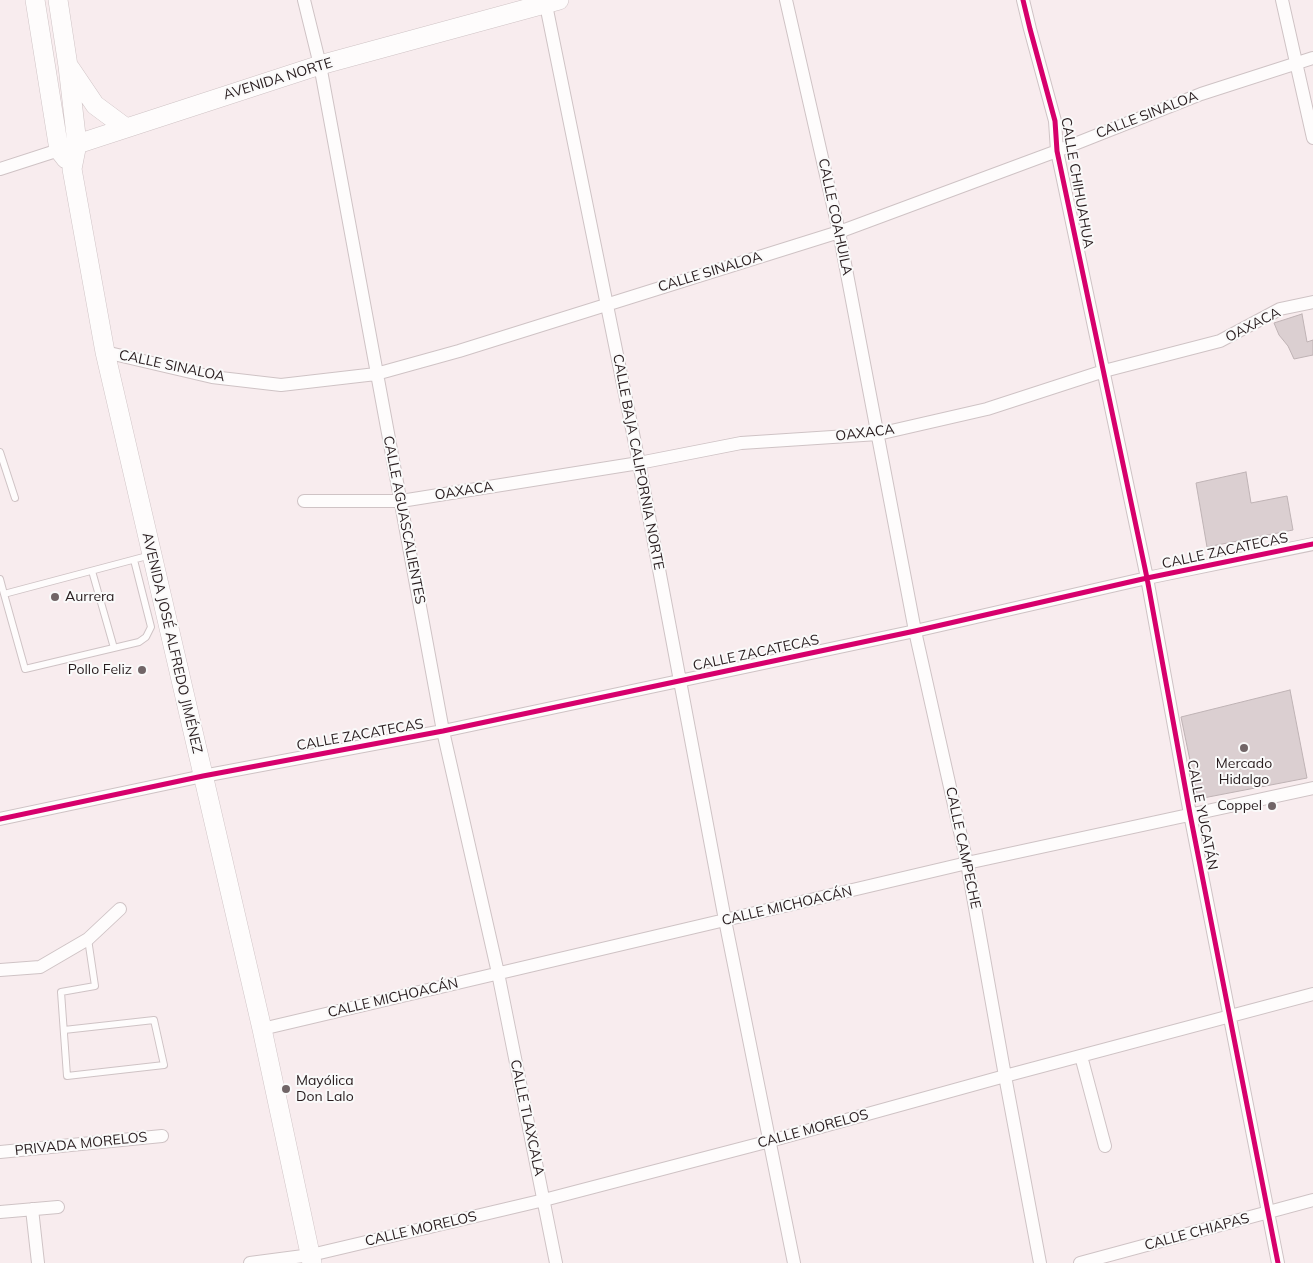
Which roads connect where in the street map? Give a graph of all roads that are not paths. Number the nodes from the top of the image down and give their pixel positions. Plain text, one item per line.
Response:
1 (35, 0) edge
2 (58, 0) edge
3 (304, 0) edge
4 (786, 0) edge
5 (1023, 0) edge
6 (1282, 0) edge
7 (550, 1) edge
8 (1313, 58) edge
9 (1297, 62) junction
10 (68, 66) junction
11 (320, 66) junction
12 (126, 128) junction
13 (1313, 138) edge
14 (68, 147) junction
15 (1057, 151) junction
16 (0, 169) edge
17 (839, 232) junction
18 (1313, 302) edge
19 (607, 304) junction
20 (106, 352) junction
21 (1104, 372) junction
22 (376, 374) junction
23 (878, 434) junction
24 (0, 452) edge
25 (639, 462) junction
26 (15, 498) dead end
27 (304, 501) dead end
28 (401, 501) junction
29 (1313, 544) edge
30 (152, 555) junction
31 (134, 560) junction
32 (92, 571) junction
33 (1147, 578) junction
34 (0, 579) edge
35 (4, 594) junction
36 (915, 631) junction
37 (114, 648) junction
38 (680, 680) junction
39 (443, 731) junction
40 (203, 776) junction
41 (1313, 788) edge
42 (1190, 814) junction
43 (0, 819) edge
44 (967, 862) junction
45 (120, 909) dead end
46 (726, 920) junction
47 (88, 940) junction
48 (0, 970) edge
49 (498, 973) junction
50 (1313, 994) edge
51 (1230, 1018) junction
52 (262, 1029) junction
53 (64, 1030) junction
54 (1081, 1056) junction
55 (1005, 1076) junction
56 (162, 1136) dead end
57 (770, 1141) junction
58 (1105, 1146) dead end
59 (0, 1152) edge
60 (544, 1200) junction
61 (1313, 1200) edge
62 (58, 1207) dead end
63 (32, 1209) junction
64 (0, 1212) edge
65 (1268, 1213) junction
66 (311, 1259) edge
67 (38, 1263) edge
68 (250, 1263) edge
69 (556, 1263) edge
70 (794, 1263) edge
71 (1040, 1263) edge
72 (1080, 1263) edge
73 (1278, 1263) edge

1 - 14 main road
2 - 10 main road
3 - 11 street, CALLE AGUASCALIENTES
4 - 17 street, CALLE COAHUILA
5 - 15 street, CALLE CHIHUAHUA
6 - 9 street
7 - 11 main road, AVENIDA NORTE
7 - 19 street, CALLE BAJA CALIFORNIA NORTE
8 - 9 street, CALLE SINALOA
9 - 13 street
9 - 15 street, CALLE SINALOA
10 - 12 main road
10 - 14 main road
11 - 12 main road, AVENIDA NORTE
11 - 22 street, CALLE AGUASCALIENTES
12 - 14 main road, AVENIDA NORTE
14 - 16 street, AVENIDA NORTE
14 - 20 main road, AVENIDA JOSÉ ALFREDO JIMÉNEZ
15 - 17 street, CALLE SINALOA
15 - 21 street, CALLE CHIHUAHUA
17 - 19 street, CALLE SINALOA
17 - 23 street, CALLE COAHUILA
18 - 21 street, OAXACA
19 - 22 street, CALLE SINALOA
19 - 25 street, CALLE BAJA CALIFORNIA NORTE
20 - 22 street, CALLE SINALOA
20 - 30 main road, AVENIDA JOSÉ ALFREDO JIMÉNEZ
21 - 23 street, OAXACA
21 - 33 street, CALLE YUCATÁN
22 - 28 street, CALLE AGUASCALIENTES
23 - 25 street, OAXACA
23 - 36 street, CALLE CAMPECHE
24 - 26 lane
25 - 28 street, OAXACA
25 - 38 street, CALLE BAJA CALIFORNIA NORTE
27 - 28 street, OAXACA
28 - 39 street, CALLE AGUASCALIENTES
29 - 33 street, CALLE ZACATECAS
30 - 31 lane
30 - 40 main road, AVENIDA JOSÉ ALFREDO JIMÉNEZ
31 - 32 lane
31 - 37 lane
32 - 35 lane
32 - 37 lane
33 - 36 street, CALLE ZACATECAS
33 - 42 street, CALLE YUCATÁN
34 - 35 lane
35 - 37 lane
36 - 38 street, CALLE ZACATECAS
36 - 44 street, CALLE CAMPECHE
38 - 39 street, CALLE ZACATECAS
38 - 46 street, CALLE BAJA CALIFORNIA NORTE
39 - 40 street, CALLE ZACATECAS
39 - 49 street, CALLE AGUASCALIENTES
40 - 43 street, CALLE ZACATECAS
40 - 52 main road, AVENIDA JOSÉ ALFREDO JIMÉNEZ
41 - 42 street, CALLE MICHOACÁN
42 - 44 street, CALLE MICHOACÁN
42 - 51 street, CALLE YUCATÁN
44 - 46 street, CALLE MICHOACÁN
44 - 55 street, CALLE CAMPECHE
45 - 47 street
46 - 49 street, CALLE MICHOACÁN
46 - 57 street, CALLE BAJA CALIFORNIA NORTE
47 - 48 street
47 - 53 lane
49 - 52 street, CALLE MICHOACÁN
49 - 60 street, CALLE TLAXCALA
50 - 51 street, CALLE MORELOS
51 - 54 street, CALLE MORELOS
51 - 65 street, CALLE YUCATÁN
52 - 66 main road, AVENIDA JOSÉ ALFREDO JIMÉNEZ
53 - 53 lane
54 - 55 street, CALLE MORELOS
54 - 58 street
55 - 57 street, CALLE MORELOS
55 - 71 street, CALLE CAMPECHE
56 - 59 street, PRIVADA MORELOS
57 - 60 street, CALLE MORELOS
57 - 70 street, CALLE BAJA CALIFORNIA NORTE
60 - 66 street, CALLE MORELOS
60 - 69 street, CALLE TLAXCALA
61 - 65 street, CALLE CHIAPAS
62 - 63 street
63 - 64 street
63 - 67 street
65 - 72 street, CALLE CHIAPAS
65 - 73 street, CALLE YUCATÁN
66 - 68 street, CALLE MORELOS

